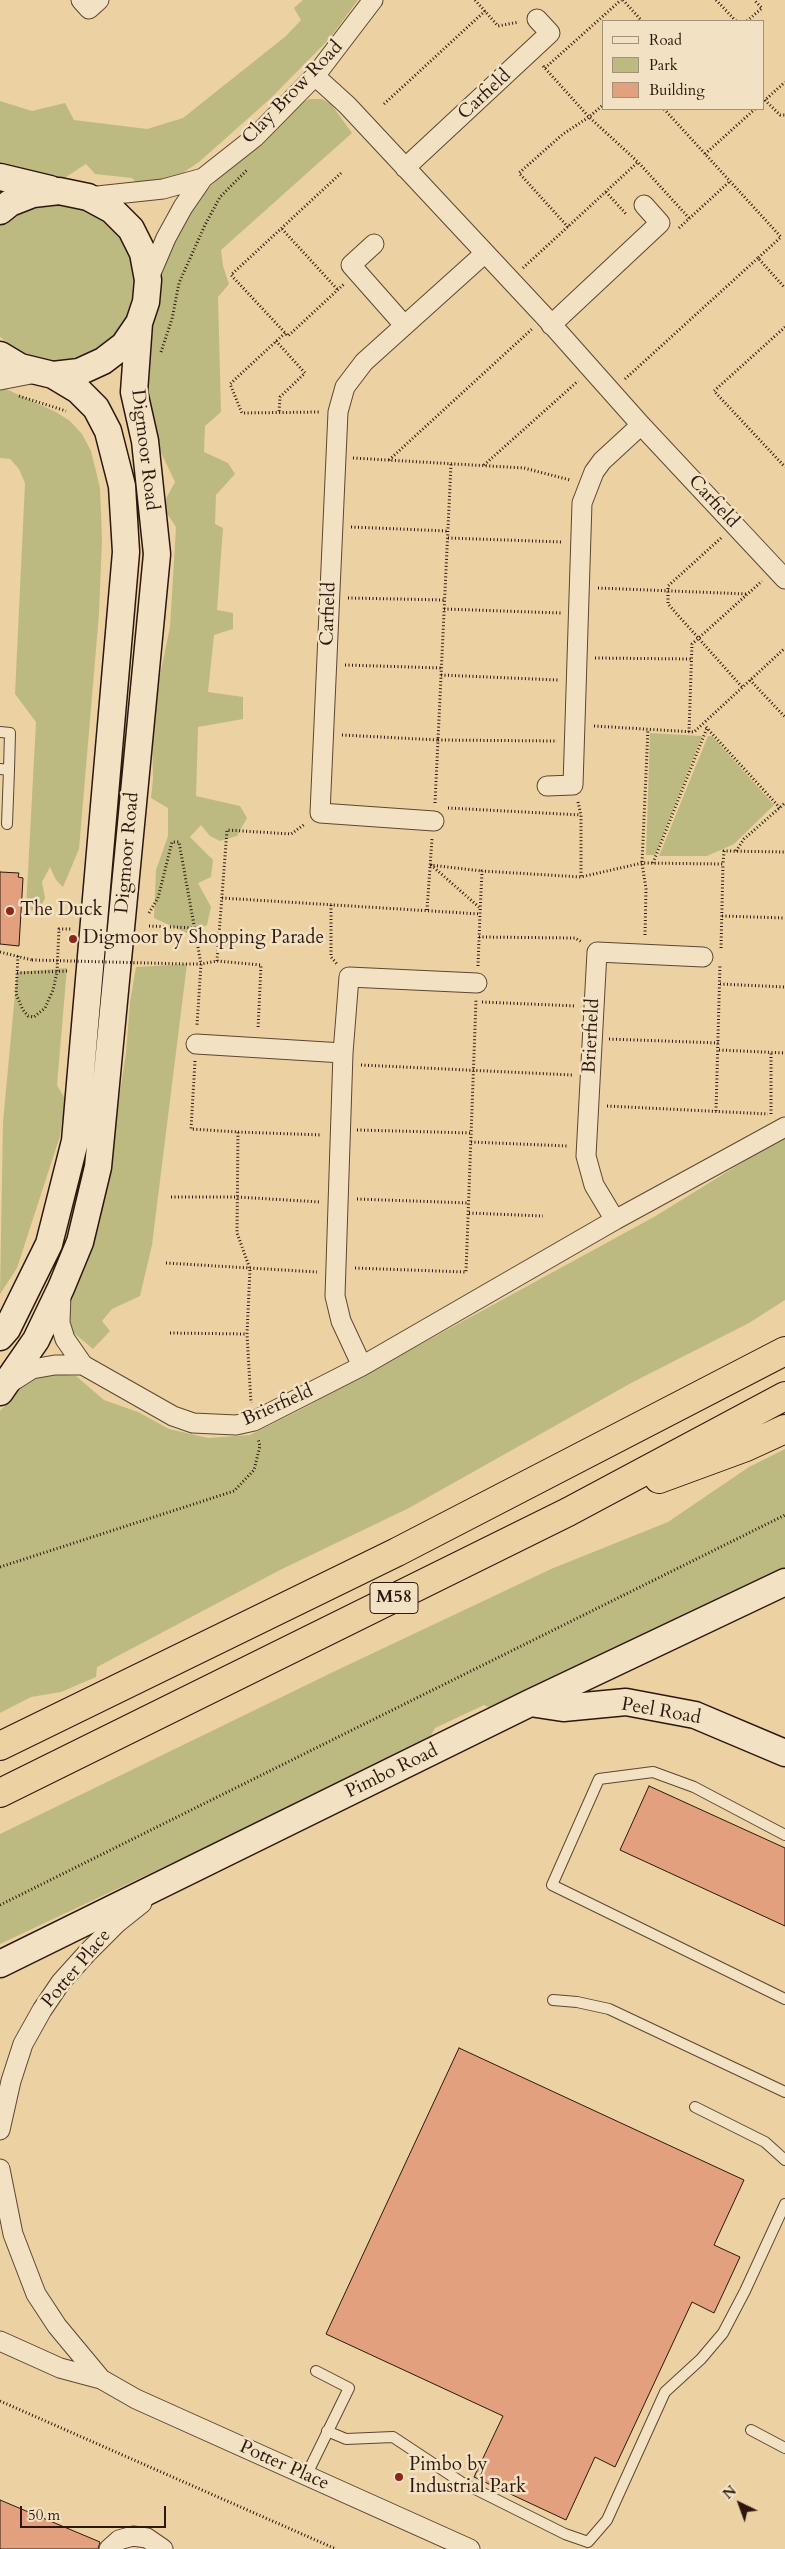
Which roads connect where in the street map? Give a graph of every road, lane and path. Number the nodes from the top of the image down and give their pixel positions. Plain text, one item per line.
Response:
1 (81, 0) edge
2 (100, 0) edge
3 (373, 0) edge
4 (475, 0) edge
5 (622, 0) edge
6 (716, 0) edge
7 (754, 0) edge
8 (485, 11) junction
9 (537, 19) joint
10 (641, 20) edge
11 (735, 20) edge
12 (748, 20) edge
13 (530, 53) junction
14 (545, 68) junction
15 (315, 76) junction
16 (785, 82) edge
17 (765, 99) edge
18 (765, 101) edge
19 (384, 104) dead end
20 (602, 106) edge
21 (665, 110) edge
22 (754, 110) edge
23 (785, 115) edge
24 (589, 117) junction
25 (705, 154) junction
26 (254, 162) dead end
27 (638, 162) junction
28 (405, 168) junction
29 (341, 173) dead end
30 (0, 177) edge
31 (204, 178) junction
32 (59, 191) junction
33 (88, 197) junction
34 (644, 206) dead end
35 (0, 211) edge
36 (689, 218) dead end
37 (568, 226) junction
38 (282, 228) junction
39 (783, 237) edge
40 (374, 244) dead end
41 (484, 254) junction
42 (758, 258) junction
43 (357, 272) junction
44 (148, 280) junction
45 (510, 281) junction
46 (785, 288) edge
47 (338, 290) junction
48 (548, 321) junction
49 (138, 323) junction
50 (404, 325) junction
51 (785, 327) edge
52 (285, 333) junction
53 (276, 342) junction
54 (160, 354) dead end
55 (0, 355) edge
56 (591, 369) junction
57 (44, 374) junction
58 (0, 380) edge
59 (611, 392) junction
60 (13, 394) dead end
61 (338, 412) junction
62 (279, 413) junction
63 (74, 414) dead end
64 (641, 425) junction
65 (335, 457) junction
66 (389, 460) junction
67 (451, 464) junction
68 (484, 466) junction
69 (785, 467) edge
70 (588, 485) junction
71 (735, 526) junction
72 (332, 527) junction
73 (448, 531) junction
74 (448, 538) junction
75 (579, 542) junction
76 (780, 574) edge
77 (579, 587) junction
78 (668, 590) junction
79 (748, 594) junction
80 (329, 597) junction
81 (445, 600) junction
82 (444, 609) junction
83 (578, 614) junction
84 (699, 638) junction
85 (785, 648) edge
86 (577, 658) junction
87 (691, 658) junction
88 (326, 664) junction
89 (442, 668) junction
90 (441, 676) junction
91 (750, 680) junction
92 (576, 681) junction
93 (742, 687) junction
94 (785, 717) edge
95 (703, 723) junction
96 (707, 728) junction
97 (648, 729) junction
98 (0, 732) edge
99 (689, 732) junction
100 (575, 733) junction
101 (324, 734) junction
102 (438, 740) junction
103 (4, 770) edge
104 (573, 785) junction
105 (547, 786) dead end
106 (785, 803) edge
107 (780, 808) junction
108 (320, 814) junction
109 (434, 814) junction
110 (581, 815) junction
111 (6, 824) dead end
112 (736, 851) junction
113 (785, 852) edge
114 (642, 863) junction
115 (653, 863) junction
116 (723, 864) junction
117 (430, 865) junction
118 (482, 871) junction
119 (581, 877) junction
120 (222, 898) junction
121 (331, 904) junction
122 (480, 908) junction
123 (427, 910) junction
124 (149, 913) dead end
125 (480, 914) junction
126 (722, 916) junction
127 (785, 918) edge
128 (149, 926) dead end
129 (196, 928) junction
130 (71, 929) dead end
131 (479, 937) junction
132 (0, 952) edge
133 (597, 952) junction
134 (644, 954) junction
135 (18, 956) junction
136 (703, 957) dead end
137 (217, 961) junction
138 (201, 964) junction
139 (68, 971) dead end
140 (57, 972) junction
141 (17, 973) junction
142 (349, 977) junction
143 (477, 982) junction
144 (720, 984) junction
145 (785, 987) edge
146 (476, 1002) junction
147 (594, 1007) junction
148 (592, 1038) junction
149 (196, 1044) junction
150 (718, 1044) junction
151 (258, 1047) junction
152 (719, 1050) junction
153 (771, 1052) junction
154 (785, 1053) edge
155 (343, 1058) junction
156 (474, 1070) junction
157 (590, 1076) junction
158 (588, 1105) junction
159 (716, 1111) junction
160 (771, 1114) junction
161 (778, 1131) edge
162 (238, 1132) junction
163 (342, 1132) junction
164 (472, 1133) junction
165 (471, 1142) junction
166 (585, 1146) junction
167 (171, 1197) dead end
168 (237, 1197) junction
169 (339, 1201) junction
170 (469, 1203) junction
171 (469, 1212) junction
172 (543, 1216) dead end
173 (615, 1220) junction
174 (166, 1263) dead end
175 (250, 1269) junction
176 (336, 1270) junction
177 (61, 1288) junction
178 (170, 1333) dead end
179 (247, 1334) junction
180 (0, 1337) edge
181 (785, 1351) edge
182 (83, 1365) junction
183 (362, 1366) junction
184 (2, 1389) edge
185 (785, 1396) edge
186 (254, 1421) junction
187 (785, 1429) edge
188 (568, 1512) junction
189 (785, 1515) edge
190 (0, 1567) edge
191 (785, 1582) edge
192 (530, 1703) junction
193 (0, 1746) edge
194 (785, 1753) edge
195 (0, 1793) edge
196 (785, 1835) edge
197 (164, 1885) junction
198 (0, 1905) edge
199 (0, 1964) edge
200 (785, 1999) edge
201 (553, 2000) dead end
202 (785, 2092) edge
203 (695, 2107) dead end
204 (0, 2130) edge
205 (785, 2160) edge
206 (0, 2169) edge
207 (785, 2204) edge
208 (0, 2341) edge
209 (316, 2371) dead end
210 (101, 2379) junction
211 (0, 2401) edge
212 (752, 2430) dead end
213 (327, 2431) junction
214 (785, 2448) edge
215 (306, 2476) junction
216 (109, 2549) edge
217 (163, 2549) edge
218 (336, 2549) edge
219 (470, 2549) edge

1 - 2 street
3 - 15 street, Clay Brow Road
4 - 8 path
5 - 10 path
5 - 14 path
6 - 11 path
7 - 12 path
8 - 9 path
8 - 19 path
9 - 13 street, Carfield
13 - 14 path
13 - 28 street, Carfield
14 - 24 path
15 - 28 street, Carfield
15 - 31 street, Clay Brow Road
16 - 17 path
18 - 23 path
20 - 24 path
21 - 25 path
22 - 25 path
24 - 27 path
24 - 37 path
25 - 39 path
26 - 54 path
27 - 36 path
27 - 37 path
28 - 41 street, Carfield
29 - 38 path
30 - 32 street
31 - 33 street, Clay Brow Road
31 - 44 street, Clay Brow Road
32 - 33 street
32 - 35 street
33 - 44 street
34 - 48 street
37 - 45 path
38 - 47 path
38 - 52 path
39 - 42 path
40 - 43 street
41 - 45 street, Carfield
41 - 50 street, Carfield
42 - 46 path
42 - 59 path
43 - 47 path
43 - 50 street
44 - 49 street
45 - 48 street, Carfield
47 - 52 path
48 - 56 street, Carfield
48 - 66 path
49 - 57 street
49 - 177 street, Digmoor Road
50 - 61 street, Carfield
51 - 69 path
52 - 53 path
53 - 62 path
53 - 62 path
55 - 57 street, Digmoor Road
56 - 59 street, Carfield
56 - 68 path
57 - 58 street
57 - 180 street, Digmoor Road
59 - 64 street, Carfield
60 - 63 path
61 - 62 path
61 - 65 street, Carfield
64 - 70 street
64 - 71 street, Carfield
65 - 66 path
65 - 72 street, Carfield
66 - 67 path
67 - 68 path
67 - 73 path
68 - 70 path
70 - 75 street
71 - 76 street, Carfield
71 - 78 path
72 - 73 path
72 - 80 street, Carfield
73 - 74 path
74 - 75 path
74 - 81 path
75 - 77 street
76 - 79 path
77 - 78 path
77 - 83 street
78 - 79 path
78 - 84 path
79 - 84 path
80 - 81 path
80 - 88 street, Carfield
81 - 82 path
82 - 83 path
82 - 89 path
83 - 86 street
84 - 87 path
84 - 93 path
85 - 91 path
86 - 87 path
86 - 92 street
87 - 99 path
88 - 89 path
88 - 101 street, Carfield
89 - 90 path
90 - 92 path
90 - 102 path
91 - 93 path
91 - 94 path
92 - 100 street
93 - 95 path
95 - 96 path
95 - 99 path
96 - 107 path
96 - 115 path
97 - 99 path
97 - 100 path
97 - 114 path
98 - 103 lane
100 - 102 path
100 - 104 street
101 - 102 path
101 - 108 street, Carfield
102 - 109 path
103 - 111 lane
104 - 105 street
104 - 110 path
106 - 107 path
107 - 112 path
108 - 109 street
108 - 120 path
109 - 110 path
109 - 117 path
110 - 119 path
112 - 113 path
112 - 116 path
114 - 115 path
114 - 119 path
114 - 134 path
115 - 116 path
116 - 126 path
117 - 118 path
117 - 122 path
117 - 123 path
118 - 119 path
118 - 122 path
120 - 121 path
120 - 137 path
121 - 123 path
121 - 142 path
122 - 125 path
123 - 125 path
124 - 129 path
125 - 131 path
126 - 127 path
126 - 144 path
128 - 129 path
129 - 138 path
130 - 140 path
131 - 133 path
131 - 143 path
132 - 135 path
133 - 134 street
133 - 147 street, Brierfield
134 - 136 street
135 - 138 path, bridge
135 - 141 path
137 - 138 path
137 - 151 path
138 - 149 path
139 - 140 path
140 - 141 path
140 - 141 path
142 - 143 street
142 - 155 street
143 - 146 path
144 - 145 path
144 - 150 path
146 - 147 path
146 - 156 path
147 - 148 street, Brierfield
148 - 150 path
148 - 157 street, Brierfield
149 - 151 street
149 - 162 path
150 - 152 path
151 - 155 street
152 - 153 path
152 - 159 path
153 - 154 path
153 - 160 path
155 - 156 path
155 - 163 street
156 - 157 path
156 - 164 path
157 - 158 street, Brierfield
158 - 159 path
158 - 166 street, Brierfield
159 - 160 path
160 - 161 path
161 - 173 street, Brierfield
162 - 163 path
162 - 168 path
163 - 164 path
163 - 169 street
164 - 165 path
165 - 166 path
165 - 170 path
166 - 173 street, Brierfield
167 - 168 path
168 - 169 path
168 - 175 path
169 - 170 path
169 - 176 street
170 - 171 path
171 - 172 path
171 - 176 path
173 - 183 street, Brierfield
174 - 175 path
175 - 176 path
175 - 179 path
176 - 183 street
177 - 182 street, Brierfield
177 - 184 street, Digmoor Road
178 - 179 path
179 - 186 path
181 - 193 highway, M58
182 - 184 street, Brierfield
182 - 186 street, Brierfield
183 - 186 street, Brierfield
185 - 188 highway, M58
186 - 190 path
187 - 188 highway
188 - 195 highway, M58
189 - 198 path
191 - 192 street, Pimbo Road
192 - 194 street, Peel Road
192 - 197 street, Pimbo Road
196 - 200 lane
197 - 199 street, Pimbo Road
197 - 204 street, Potter Place
201 - 202 lane
203 - 205 lane
206 - 210 street, Potter Place
207 - 213 lane
208 - 210 street, Potter Place
209 - 213 lane
210 - 215 street, Potter Place
211 - 218 path
212 - 214 lane
213 - 215 lane
215 - 219 street, Potter Place
216 - 217 street

